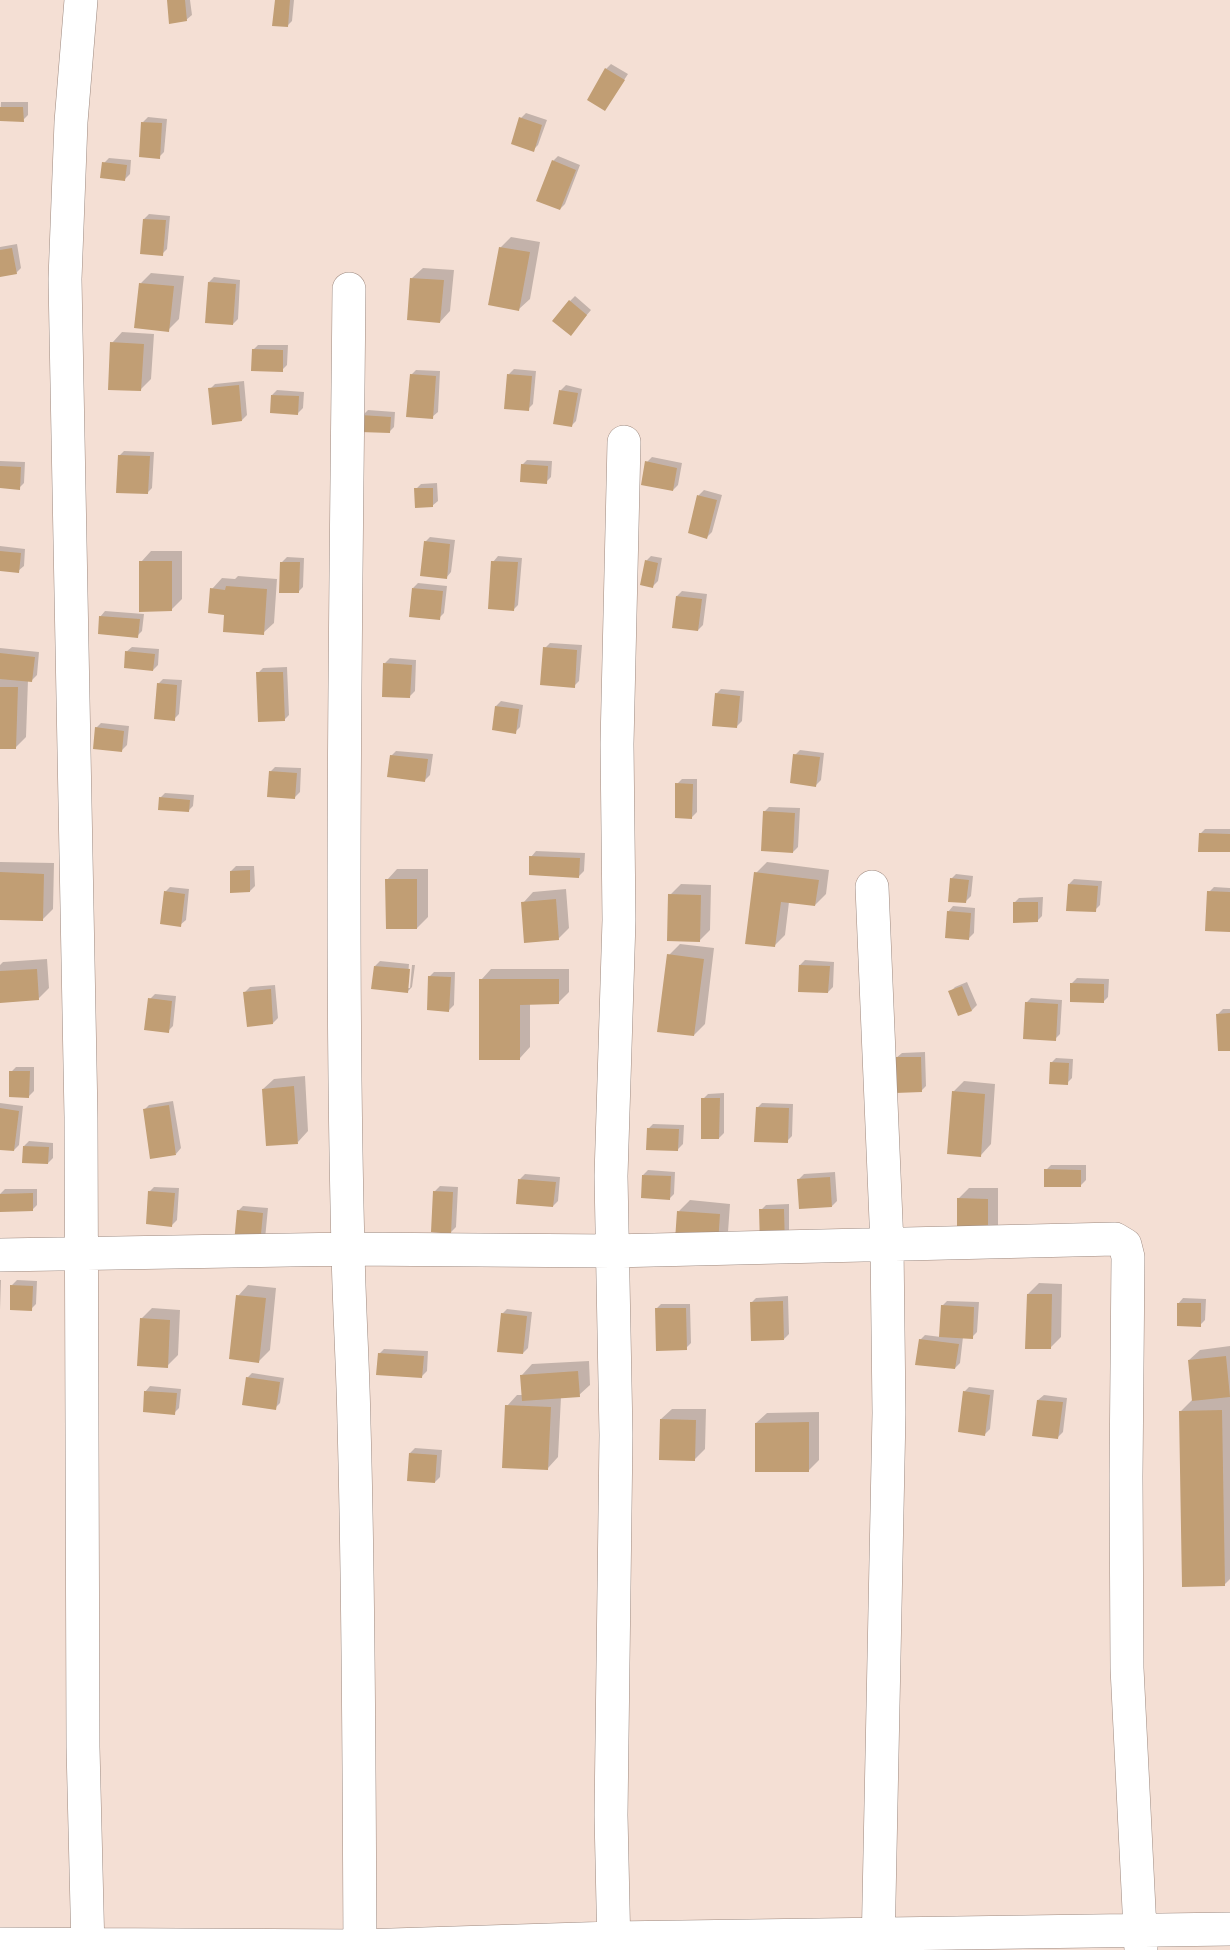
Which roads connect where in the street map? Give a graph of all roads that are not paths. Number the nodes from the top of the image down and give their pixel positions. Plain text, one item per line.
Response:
1 (81, 0) edge
2 (349, 289) dead end
3 (624, 442) dead end
4 (872, 887) dead end
5 (887, 1245) junction
6 (348, 1249) junction
7 (612, 1251) junction
8 (81, 1253) junction
9 (0, 1255) edge
10 (1230, 1929) edge
11 (1140, 1940) edge
12 (878, 1942) edge
13 (0, 1944) edge
14 (614, 1944) edge
15 (88, 1948) edge
16 (360, 1948) edge

1 - 8 street
2 - 6 street
3 - 7 street
4 - 5 street
5 - 7 street
5 - 11 street
5 - 12 street
6 - 7 street
6 - 8 street
6 - 16 street
7 - 14 street
8 - 9 street
8 - 15 street
10 - 11 street
11 - 12 street
12 - 14 street
13 - 15 street
14 - 16 street
15 - 16 street

